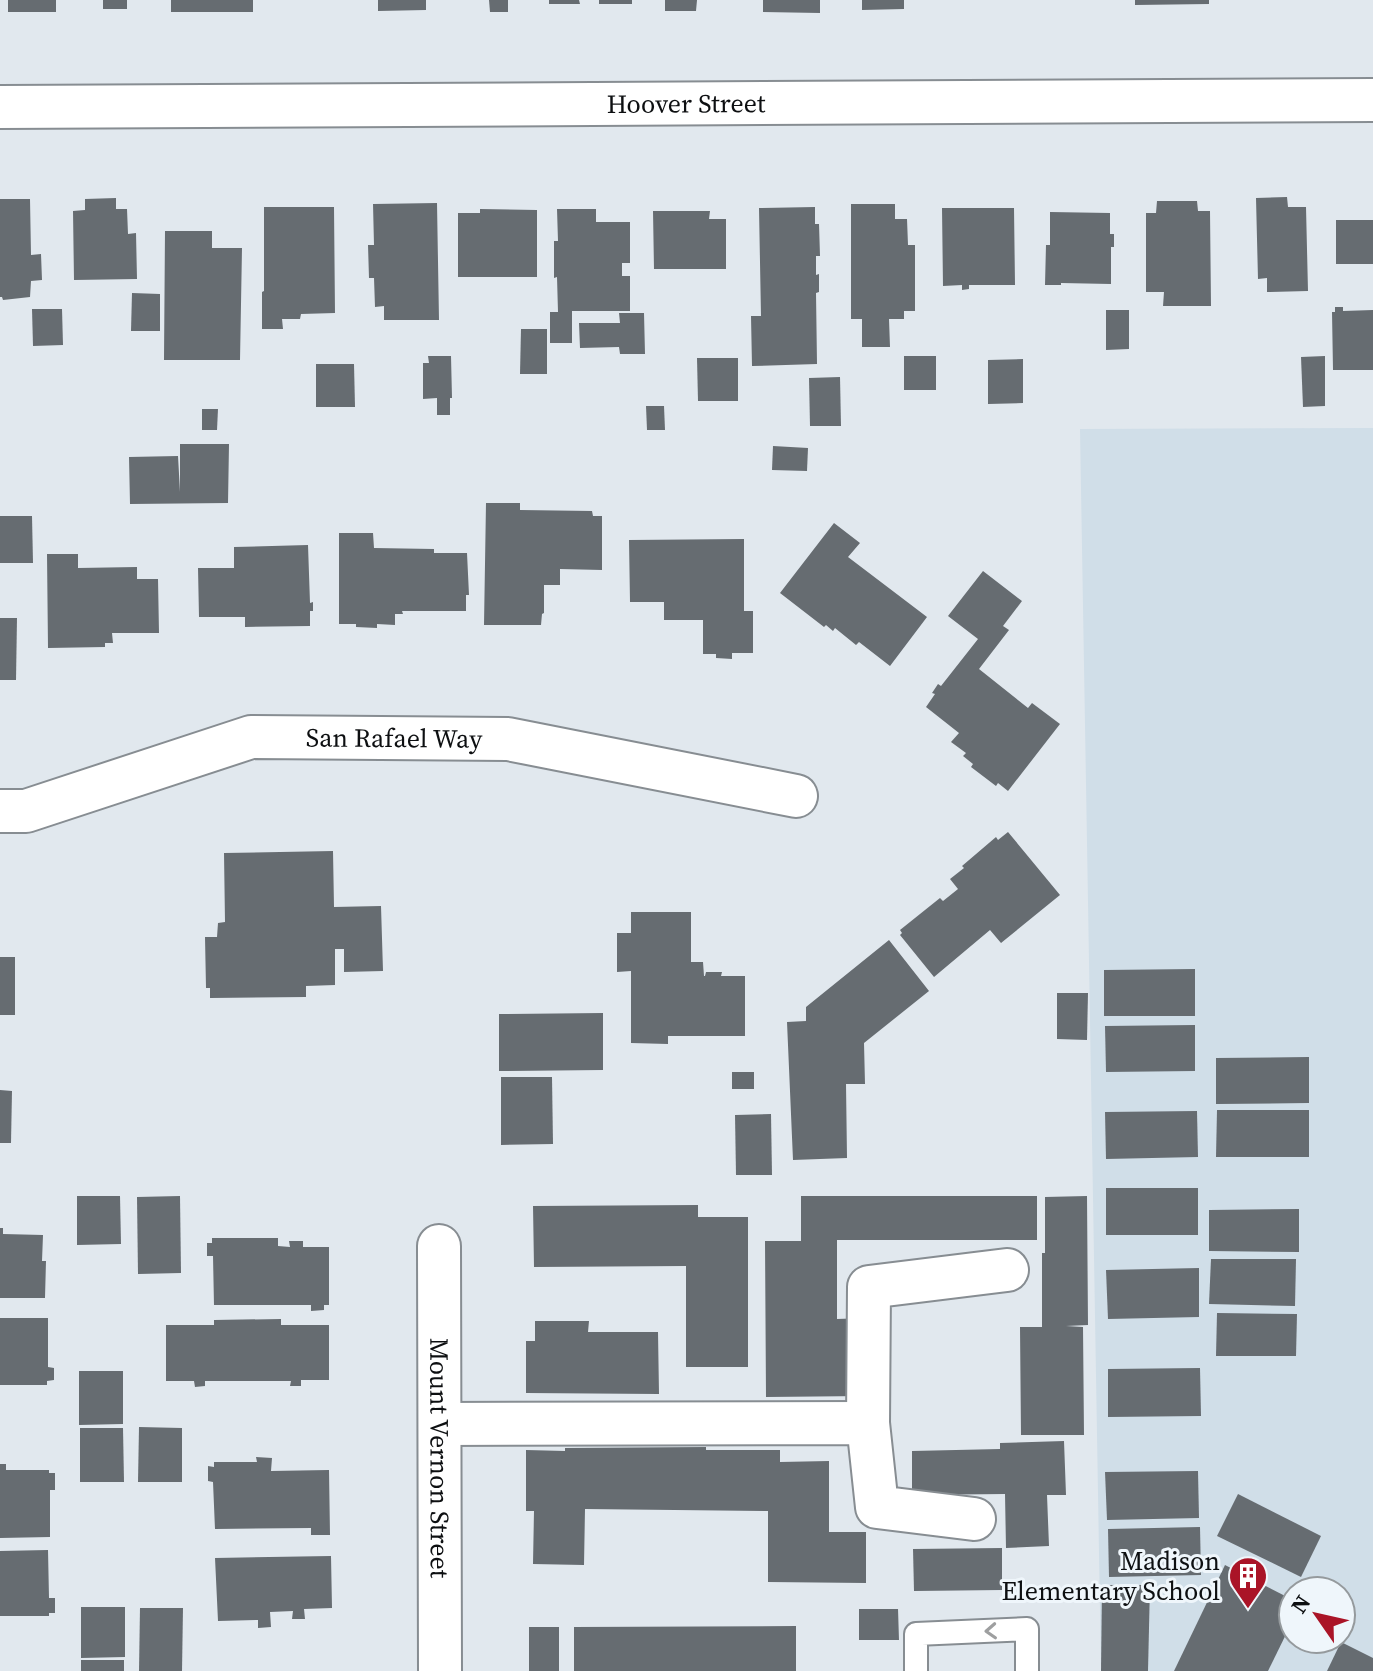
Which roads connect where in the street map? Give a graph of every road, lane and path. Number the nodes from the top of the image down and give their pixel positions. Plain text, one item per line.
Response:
1 (1373, 100) edge
2 (0, 107) edge
3 (796, 796) dead end
4 (0, 811) edge
5 (439, 1246) dead end
6 (1007, 1270) dead end
7 (868, 1423) junction
8 (440, 1424) junction
9 (974, 1519) dead end
10 (440, 1671) edge
11 (916, 1671) edge
12 (1027, 1671) edge

1 - 2 street, Hoover Street
3 - 4 street, San Rafael Way
5 - 8 street, Mount Vernon Street
6 - 7 street
7 - 8 street
7 - 9 street
8 - 10 street, Mount Vernon Street
12 -> 11 lane

